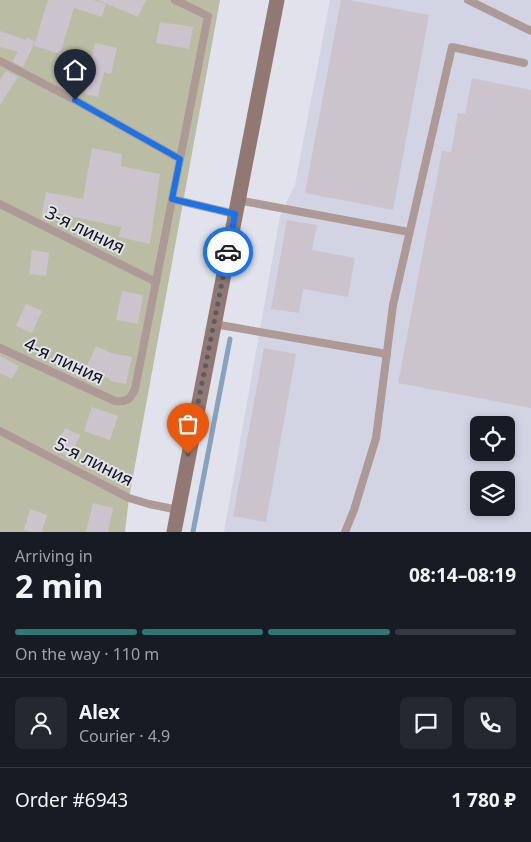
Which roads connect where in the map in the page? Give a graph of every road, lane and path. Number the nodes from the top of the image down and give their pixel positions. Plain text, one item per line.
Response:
1 (175, 0) edge
2 (276, 0) edge
3 (468, 0) edge
4 (531, 31) edge
5 (0, 61) edge
6 (524, 64) dead end
7 (180, 159) junction
8 (172, 199) junction
9 (0, 204) edge
10 (236, 207) junction
11 (409, 232) junction
12 (156, 282) junction
13 (213, 324) junction
14 (0, 348) edge
15 (386, 354) junction
16 (0, 431) edge
17 (178, 510) junction
18 (174, 532) edge
19 (345, 532) edge

1 - 7 lane
2 - 10 main road
3 - 4 lane
5 - 7 lane
6 - 11 lane
7 - 8 lane
8 - 10 lane
8 - 12 lane
9 - 12 lane, 3-я линия
10 - 11 lane
10 - 13 main road
11 - 15 lane
12 - 14 lane, 4-я линия
13 - 15 lane
13 - 17 main road
15 - 19 lane
16 - 17 lane, 5-я линия
17 - 18 main road

